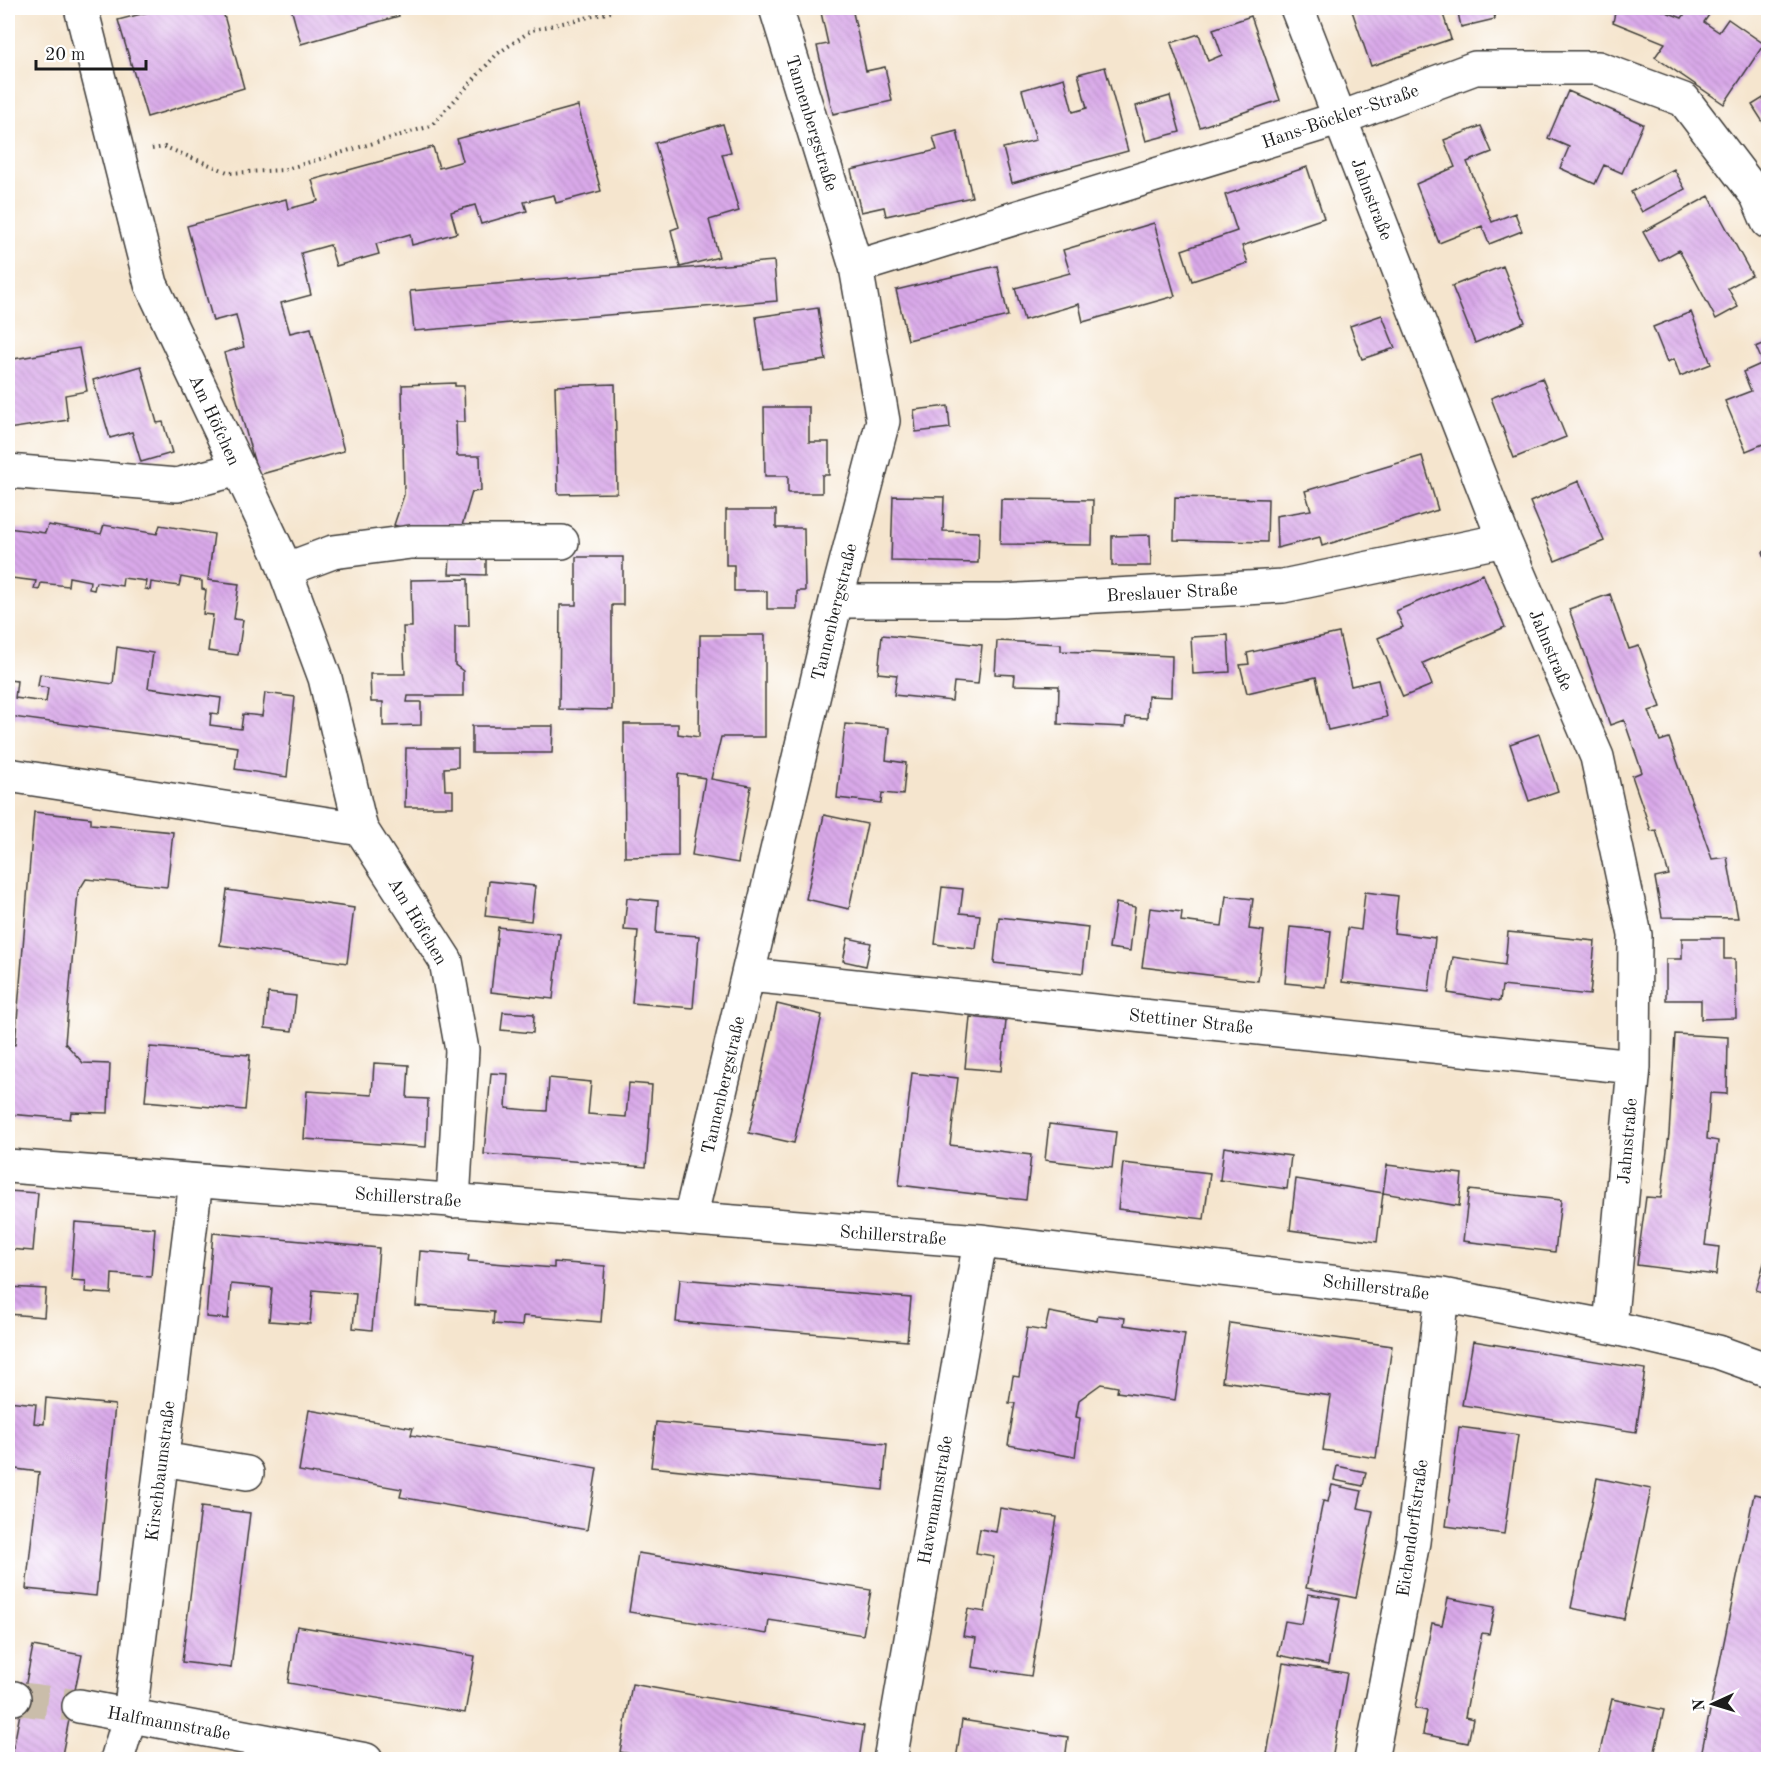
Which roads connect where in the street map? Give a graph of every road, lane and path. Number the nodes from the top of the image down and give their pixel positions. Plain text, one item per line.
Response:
1 (81, 8) edge
2 (777, 8) edge
3 (1297, 8) edge
4 (611, 12) dead end
5 (1341, 118) junction
6 (118, 155) junction
7 (1768, 222) edge
8 (856, 267) junction
9 (238, 469) junction
10 (8, 471) edge
11 (1504, 540) junction
12 (562, 542) dead end
13 (285, 570) junction
14 (836, 602) junction
15 (8, 775) edge
16 (361, 829) junction
17 (749, 975) junction
18 (1634, 1067) junction
19 (8, 1166) edge
20 (196, 1181) junction
21 (453, 1201) junction
22 (690, 1220) junction
23 (980, 1241) junction
24 (1442, 1295) junction
25 (1610, 1327) junction
26 (1768, 1370) edge
27 (162, 1459) junction
28 (248, 1473) dead end
29 (79, 1706) tunnel mouth
30 (130, 1715) junction
31 (117, 1760) edge
32 (366, 1760) edge
33 (890, 1760) edge
34 (1371, 1760) edge

1 - 6 street, Am Höfchen
2 - 8 street, Tannenbergstraße
3 - 5 street, Jahnstraße
4 - 6 path
5 - 7 street, Hans-Böckler-Straße
5 - 8 street, Hans-Böckler-Straße
5 - 11 street, Jahnstraße
6 - 9 street, Am Höfchen
8 - 14 street, Tannenbergstraße
9 - 10 street
9 - 13 street, Am Höfchen
11 - 14 street, Breslauer Straße
11 - 18 street, Jahnstraße
12 - 13 street
13 - 16 street, Am Höfchen
14 - 17 street, Tannenbergstraße
15 - 16 street
16 - 21 street, Am Höfchen
17 - 18 street, Stettiner Straße
17 - 22 street, Tannenbergstraße
18 - 25 street, Jahnstraße
19 - 20 street, Schillerstraße
20 - 21 street, Schillerstraße
20 - 27 street, Kirschbaumstraße
21 - 22 street, Schillerstraße
22 - 23 street, Schillerstraße
23 - 24 street, Schillerstraße
23 - 33 street, Havemannstraße
24 - 25 street, Schillerstraße
24 - 34 street, Eichendorffstraße
25 - 26 street, Schillerstraße
27 - 28 street
27 - 30 street, Kirschbaumstraße
29 - 30 street, Halfmannstraße
30 - 31 street, Kirschbaumstraße
30 - 32 street, Halfmannstraße

